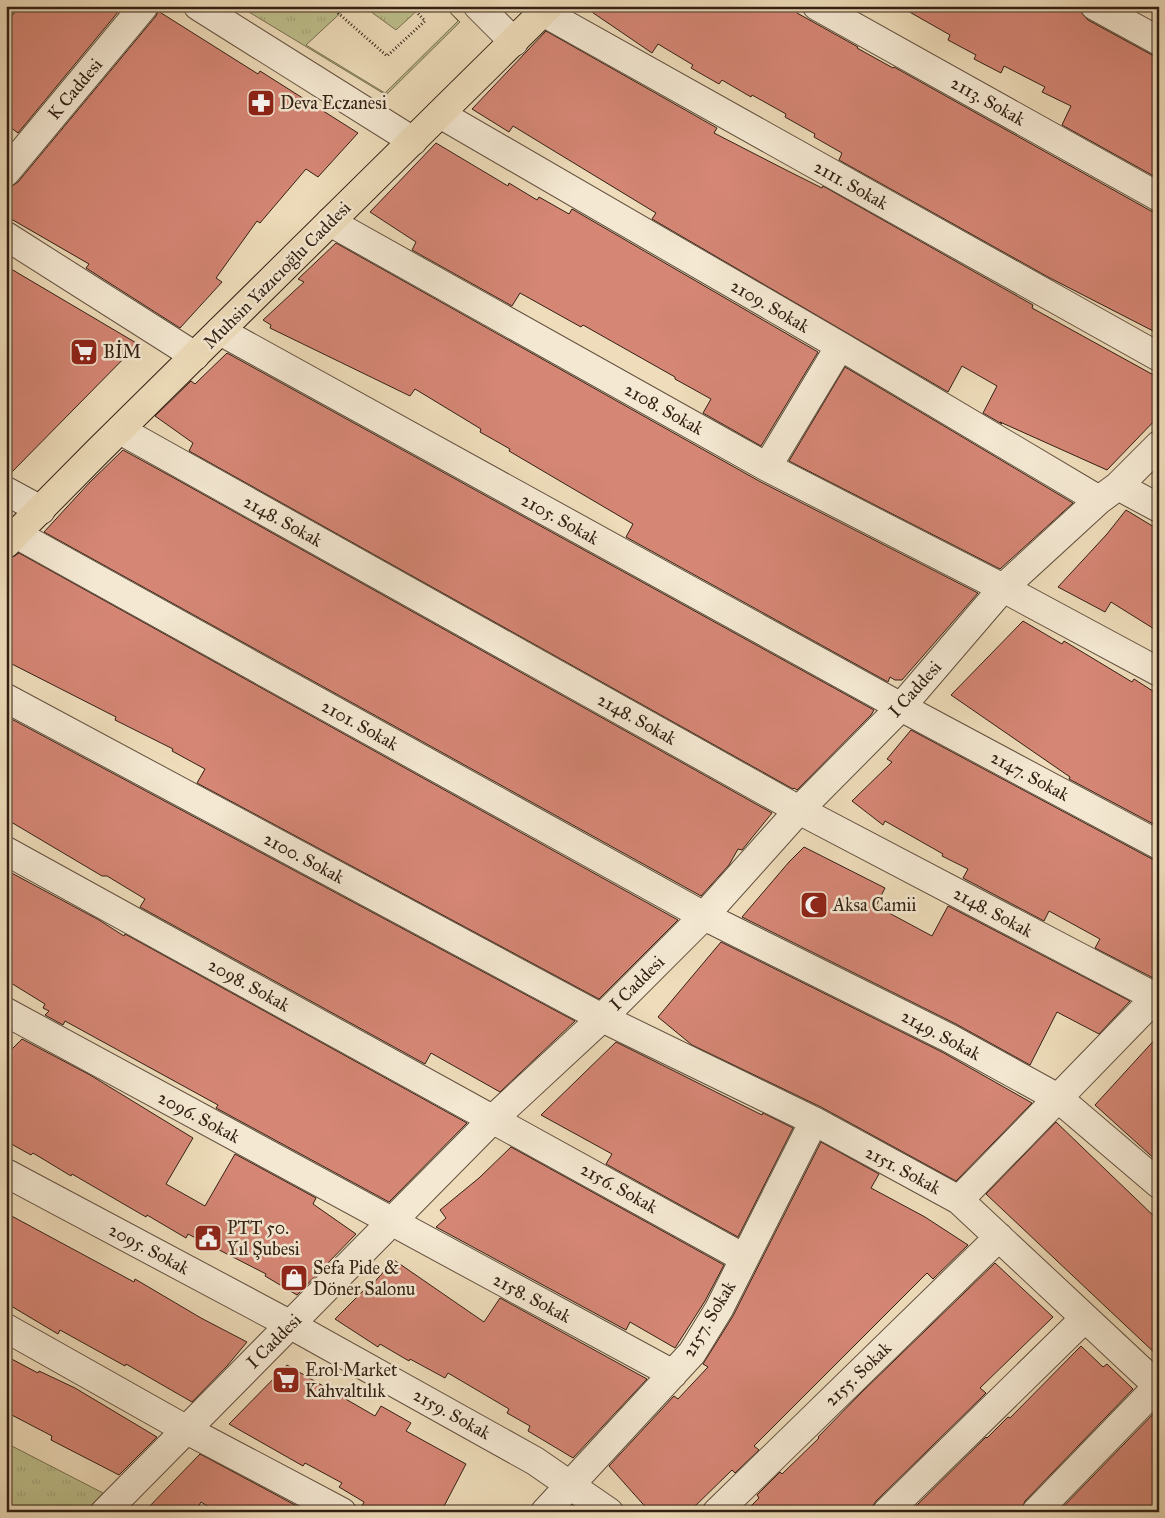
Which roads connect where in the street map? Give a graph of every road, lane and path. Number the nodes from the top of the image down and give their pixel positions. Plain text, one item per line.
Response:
1 (144, 6) edge
2 (198, 6) edge
3 (330, 6) edge
4 (411, 6) edge
5 (478, 6) edge
6 (818, 6) edge
7 (1095, 6) edge
8 (546, 9) edge
9 (1159, 41) edge
10 (514, 42) junction
11 (440, 114) junction
12 (413, 141) junction
13 (6, 172) edge
14 (1159, 196) edge
15 (330, 222) junction
16 (6, 236) edge
17 (220, 331) junction
18 (840, 346) junction
19 (195, 356) junction
20 (1159, 357) edge
21 (120, 430) junction
22 (1159, 445) edge
23 (767, 467) junction
24 (6, 491) edge
25 (1109, 493) junction
26 (1159, 508) edge
27 (40, 510) junction
28 (11, 539) edge
29 (1003, 588) junction
30 (1159, 672) edge
31 (6, 698) edge
32 (901, 707) junction
33 (799, 810) junction
34 (1159, 845) edge
35 (6, 851) edge
36 (704, 916) junction
37 (1158, 997) edge
38 (6, 1012) edge
39 (602, 1018) junction
40 (1058, 1098) junction
41 (493, 1119) junction
42 (814, 1122) junction
43 (6, 1173) edge
44 (1159, 1184) edge
45 (959, 1200) junction
46 (392, 1222) junction
47 (999, 1237) junction
48 (744, 1258) junction
49 (1085, 1318) junction
50 (291, 1325) junction
51 (6, 1328) edge
52 (673, 1374) junction
53 (1158, 1387) edge
54 (187, 1430) junction
55 (570, 1485) junction
56 (105, 1512) edge
57 (342, 1512) edge
58 (545, 1512) edge
59 (609, 1512) edge
60 (717, 1512) edge
61 (888, 1512) edge
62 (1036, 1512) edge

1 - 13 street, K Caddesi
2 - 12 street
3 - 4 path
5 - 10 street
6 - 14 street, 2113. Sokak
7 - 9 street
8 - 10 main road, Muhsin Yazıcıoğlu Caddesi
8 - 20 street, 2111. Sokak
10 - 11 main road, Muhsin Yazıcıoğlu Caddesi
11 - 12 main road, Muhsin Yazıcıoğlu Caddesi
11 - 18 street, 2109. Sokak
12 - 15 main road, Muhsin Yazıcıoğlu Caddesi
15 - 17 main road, Muhsin Yazıcıoğlu Caddesi
15 - 23 street, 2108. Sokak
16 - 19 street
17 - 19 main road, Muhsin Yazıcıoğlu Caddesi
17 - 32 street, 2105. Sokak
18 - 23 street
18 - 25 street, 2109. Sokak
19 - 21 main road, Muhsin Yazıcıoğlu Caddesi
21 - 27 main road, Muhsin Yazıcıoğlu Caddesi
21 - 33 street, 2148. Sokak
22 - 25 street, I Caddesi
23 - 29 street, 2108. Sokak
24 - 27 street
25 - 26 street, 2109. Sokak
25 - 29 street, I Caddesi
27 - 28 main road, Muhsin Yazıcıoğlu Caddesi
28 - 36 street, 2101. Sokak
29 - 30 street, 2108. Sokak
29 - 32 street, I Caddesi
31 - 39 street, 2100. Sokak
32 - 33 street, I Caddesi
32 - 34 street, 2147. Sokak
33 - 36 street, I Caddesi
33 - 37 street, 2148. Sokak
35 - 41 street, 2098. Sokak
36 - 39 street, I Caddesi
36 - 40 street, 2149. Sokak
37 - 40 street
38 - 46 street, 2096. Sokak
39 - 41 street, I Caddesi
39 - 42 street, 2151. Sokak
40 - 44 street, 2149. Sokak
40 - 45 street
41 - 46 street, I Caddesi
41 - 48 street, 2156. Sokak
42 - 45 street, 2151. Sokak
42 - 48 street, 2157. Sokak
43 - 50 street, 2095. Sokak
45 - 47 street, 2151. Sokak
46 - 50 street, I Caddesi
46 - 52 street, 2158. Sokak
47 - 49 street, 2151. Sokak
47 - 60 street, 2155. Sokak
48 - 52 street, 2157. Sokak
49 - 53 street, 2151. Sokak
49 - 61 street
50 - 54 street, I Caddesi
50 - 55 street, 2159. Sokak
51 - 54 street
52 - 55 street, 2157. Sokak
53 - 62 street
54 - 56 street, I Caddesi
54 - 57 street
55 - 58 street, 2157. Sokak
55 - 59 street, 2159. Sokak

